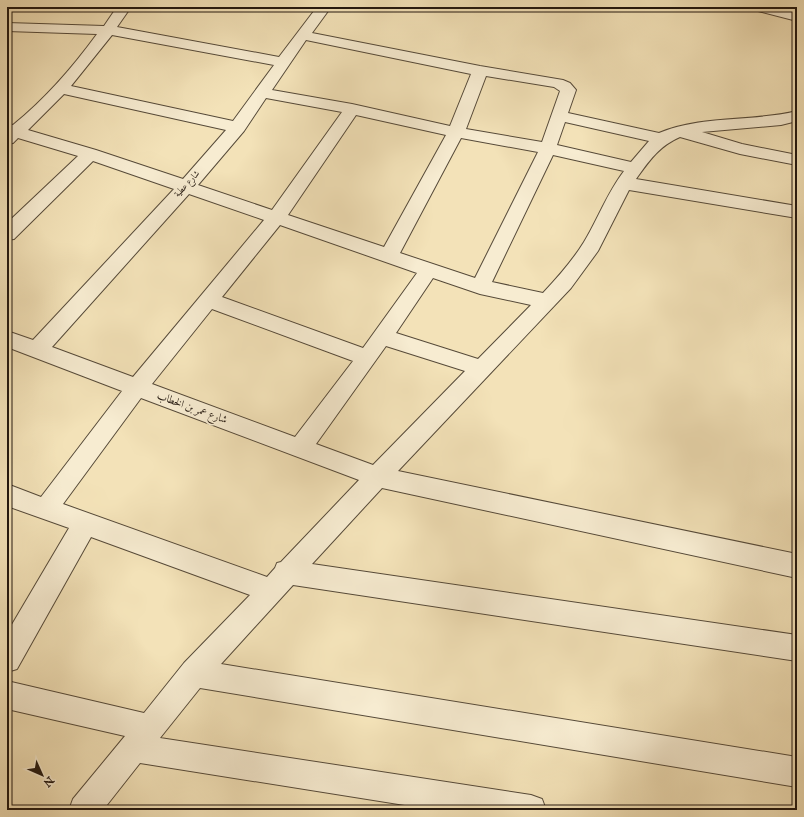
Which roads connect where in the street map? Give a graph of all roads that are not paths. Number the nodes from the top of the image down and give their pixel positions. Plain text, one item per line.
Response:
1 (124, 7) edge
2 (322, 7) edge
3 (759, 7) edge
4 (797, 17) edge
5 (9, 29) edge
6 (108, 30) junction
7 (302, 35) junction
8 (283, 62) junction
9 (480, 71) junction
10 (62, 89) junction
11 (262, 93) junction
12 (352, 109) junction
13 (560, 116) junction
14 (797, 116) edge
15 (238, 127) junction
16 (456, 132) junction
17 (10, 134) edge
18 (670, 135) junction
19 (548, 148) junction
20 (90, 154) junction
21 (797, 160) edge
22 (629, 175) junction
23 (185, 186) junction
24 (797, 212) edge
25 (276, 218) junction
26 (7, 234) edge
27 (389, 256) junction
28 (429, 270) junction
29 (480, 287) junction
30 (208, 300) junction
31 (547, 301) junction
32 (382, 337) junction
33 (7, 339) edge
34 (37, 350) junction
35 (367, 358) junction
36 (481, 368) junction
37 (138, 387) junction
38 (300, 448) junction
39 (377, 476) junction
40 (7, 495) edge
41 (46, 509) junction
42 (85, 524) junction
43 (797, 566) edge
44 (278, 581) junction
45 (797, 648) edge
46 (7, 659) edge
47 (194, 673) junction
48 (7, 695) edge
49 (142, 738) junction
50 (797, 772) edge
51 (523, 809) edge
52 (84, 810) edge

1 - 6 street
2 - 7 street, شارع عطية
3 - 4 street
5 - 6 street
6 - 8 street
6 - 10 street
7 - 8 street, شارع عطية
7 - 9 street
8 - 11 street, شارع عطية
9 - 13 street
9 - 16 street
10 - 15 street
10 - 17 street
11 - 12 street
11 - 15 street, شارع عطية
12 - 16 street
12 - 25 street
13 - 18 street
13 - 19 street
14 - 18 street
15 - 23 street, شارع عطية
16 - 19 street
16 - 27 street
17 - 20 street
18 - 21 street
18 - 22 street
19 - 22 street
19 - 29 street
20 - 23 street
20 - 26 street
22 - 24 street
22 - 31 street
23 - 25 street
23 - 34 street, شارع عطية
25 - 27 street
25 - 30 street
27 - 28 street
28 - 29 street
28 - 32 street
29 - 31 street
30 - 35 street
30 - 37 street
31 - 36 street
32 - 35 street
32 - 36 street
33 - 34 street, شارع عمر بن الخطاب
34 - 37 street, شارع عمر بن الخطاب
35 - 38 street
36 - 39 street
37 - 38 street, شارع عمر بن الخطاب
37 - 41 street
38 - 39 street, شارع عمر بن الخطاب
39 - 43 street, شارع عمر بن الخطاب
39 - 44 street
40 - 41 street
41 - 42 street
42 - 44 street
42 - 46 street
44 - 45 street
44 - 47 street
47 - 49 street
47 - 50 street
48 - 49 street
49 - 51 street
49 - 52 street

